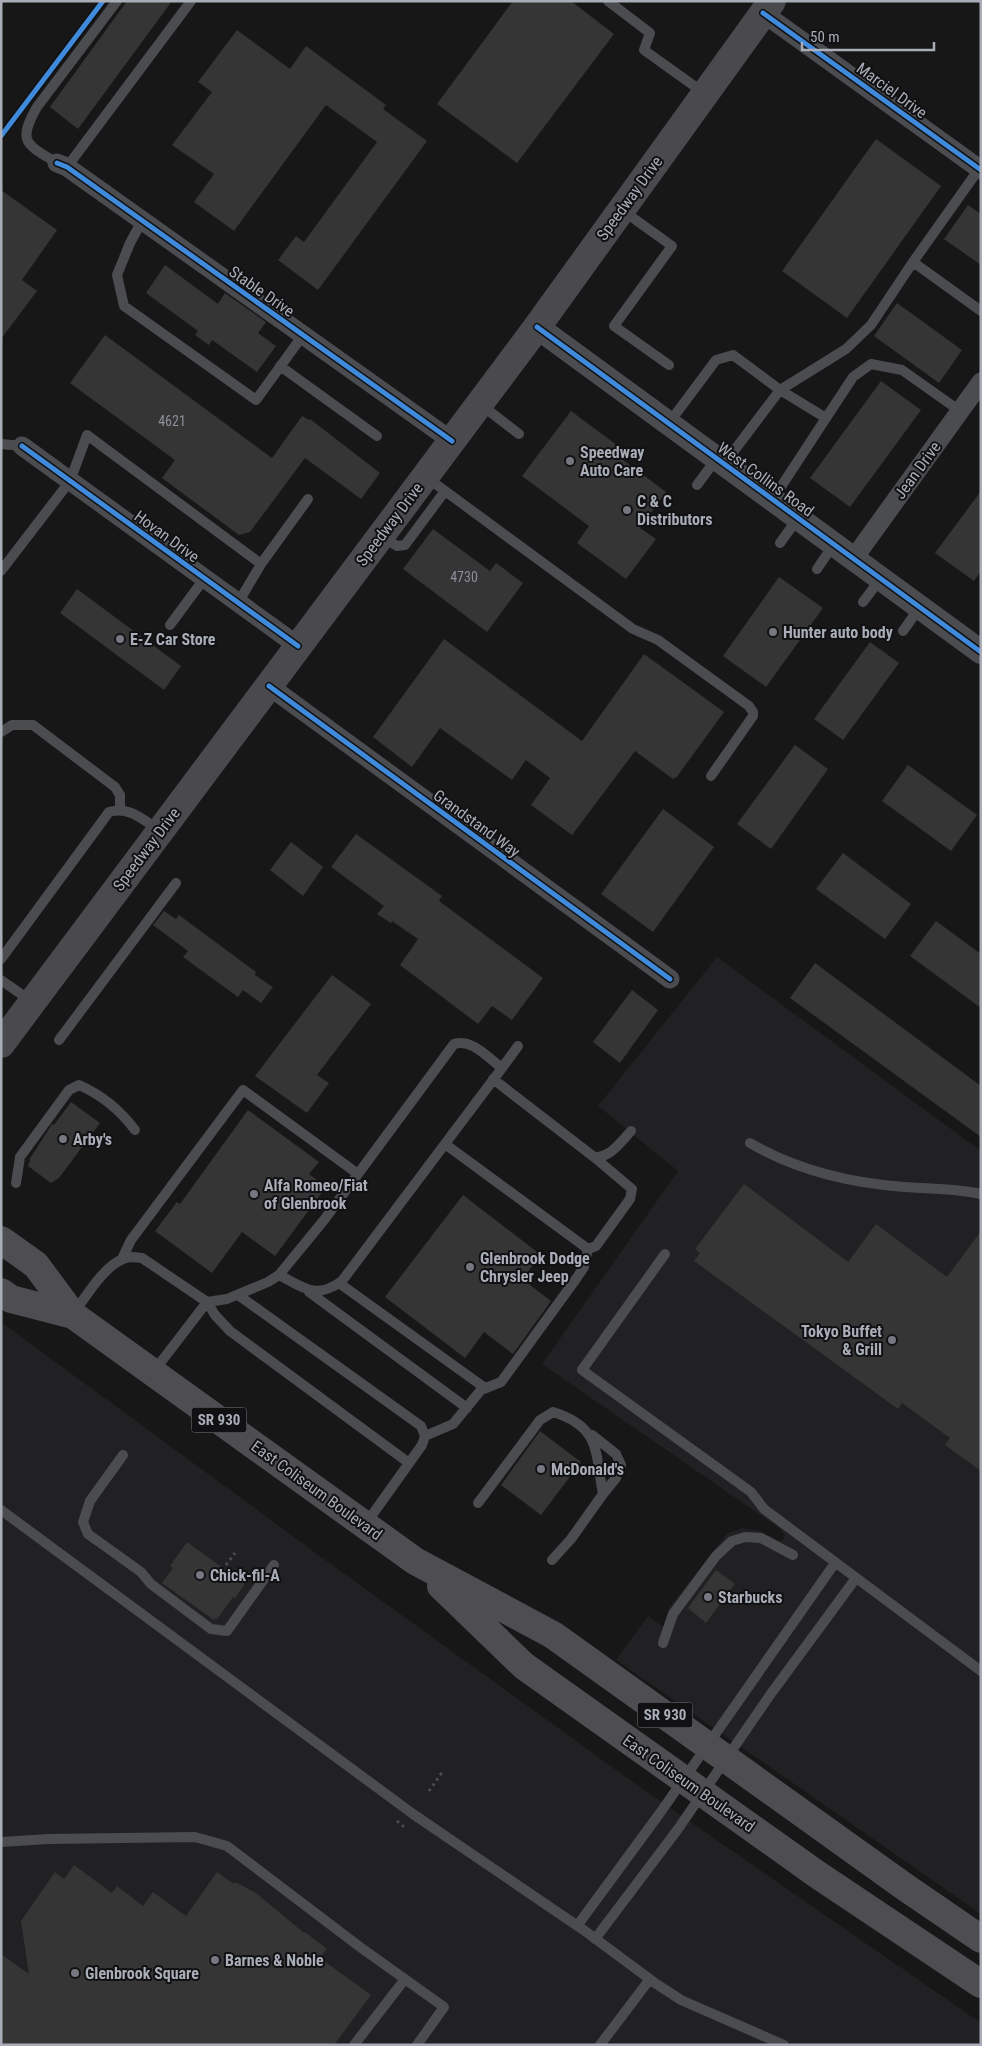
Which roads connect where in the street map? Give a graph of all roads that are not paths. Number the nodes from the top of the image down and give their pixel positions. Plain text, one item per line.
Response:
1 (117, 1) edge
2 (191, 1) edge
3 (608, 1) edge
4 (768, 7) edge
5 (705, 94) junction
6 (62, 165) junction
7 (980, 170) edge
8 (622, 209) junction
9 (142, 221) junction
10 (913, 262) junction
11 (981, 311) edge
12 (537, 327) junction
13 (303, 335) junction
14 (669, 365) dead end
15 (280, 366) junction
16 (981, 382) edge
17 (780, 390) junction
18 (480, 403) junction
19 (960, 411) junction
20 (826, 418) junction
21 (669, 423) junction
22 (519, 434) dead end
23 (377, 436) dead end
24 (452, 441) junction
25 (1, 444) edge
26 (22, 446) joint
27 (720, 461) junction
28 (70, 482) junction
29 (435, 483) junction
30 (697, 485) dead end
31 (308, 499) dead end
32 (773, 499) junction
33 (798, 518) junction
34 (780, 543) dead end
35 (834, 544) junction
36 (854, 558) junction
37 (261, 564) junction
38 (816, 569) dead end
39 (1, 571) edge
40 (204, 578) junction
41 (880, 578) junction
42 (864, 602) dead end
43 (238, 603) junction
44 (920, 607) junction
45 (170, 625) dead end
46 (902, 631) dead end
47 (298, 646) junction
48 (981, 652) edge
49 (269, 686) junction
50 (1, 732) edge
51 (710, 776) dead end
52 (120, 809) junction
53 (160, 830) junction
54 (176, 883) dead end
55 (1, 959) edge
56 (670, 979) dead end
57 (1, 980) edge
58 (33, 1002) junction
59 (59, 1040) dead end
60 (1, 1044) edge
61 (518, 1046) dead end
62 (502, 1068) junction
63 (493, 1079) junction
64 (135, 1130) dead end
65 (631, 1131) dead end
66 (445, 1144) junction
67 (750, 1144) dead end
68 (594, 1157) junction
69 (358, 1174) junction
70 (16, 1183) dead end
71 (981, 1194) edge
72 (1, 1240) edge
73 (588, 1249) junction
74 (665, 1254) dead end
75 (122, 1259) junction
76 (279, 1275) junction
77 (339, 1283) junction
78 (304, 1288) junction
79 (1, 1292) edge
80 (238, 1295) junction
81 (207, 1302) junction
82 (73, 1315) junction
83 (153, 1373) junction
84 (485, 1388) junction
85 (467, 1408) junction
86 (586, 1431) junction
87 (425, 1436) junction
88 (124, 1455) dead end
89 (409, 1463) junction
90 (603, 1494) junction
91 (478, 1503) dead end
92 (1, 1510) edge
93 (365, 1524) junction
94 (793, 1555) dead end
95 (415, 1560) junction
96 (552, 1560) dead end
97 (835, 1563) junction
98 (274, 1565) dead end
99 (856, 1578) junction
100 (663, 1643) dead end
101 (981, 1671) edge
102 (716, 1752) junction
103 (693, 1786) junction
104 (1, 1842) edge
105 (577, 1926) junction
106 (595, 1938) junction
107 (981, 1939) edge
108 (405, 1979) junction
109 (650, 1979) junction
110 (981, 1984) edge
111 (354, 2045) edge
112 (417, 2045) edge
113 (600, 2045) edge
114 (784, 2045) edge

1 - 6 lane
2 - 6 lane
3 - 5 lane
4 - 5 main road, Speedway Drive
4 - 7 street, Marciel Drive
5 - 8 main road, Speedway Drive
6 - 9 street, Stable Drive
7 - 10 lane
8 - 12 main road, Speedway Drive
8 - 14 lane
9 - 13 street, Stable Drive
9 - 15 lane
10 - 11 lane
10 - 17 lane
12 - 18 main road, Speedway Drive
12 - 21 street, West Collins Road
13 - 15 lane
13 - 24 street, Stable Drive
15 - 23 lane
16 - 19 street, Jean Drive
17 - 20 lane
17 - 21 lane
17 - 27 lane
18 - 22 lane
18 - 24 main road, Speedway Drive
19 - 20 lane
19 - 36 street, Jean Drive
20 - 32 lane
21 - 27 street, West Collins Road
24 - 29 main road, Speedway Drive
25 - 26 lane
26 - 28 street, Hovan Drive
27 - 30 lane
27 - 32 street, West Collins Road
28 - 37 lane
28 - 39 lane
28 - 40 street, Hovan Drive
29 - 47 main road, Speedway Drive
29 - 51 lane
31 - 37 lane
32 - 33 street, West Collins Road
33 - 34 lane
33 - 35 street, West Collins Road
35 - 36 street, West Collins Road
35 - 38 lane
36 - 41 street, West Collins Road
37 - 43 lane
40 - 43 street, Hovan Drive
40 - 45 lane
41 - 42 lane
41 - 44 street, West Collins Road
43 - 47 street, Hovan Drive
44 - 46 lane
44 - 48 street, West Collins Road
47 - 49 main road, Speedway Drive
49 - 53 main road, Speedway Drive
49 - 56 street, Grandstand Way
50 - 52 lane
52 - 53 lane
52 - 55 lane
53 - 58 main road, Speedway Drive
54 - 59 lane
57 - 58 lane
58 - 60 main road, Speedway Drive
61 - 62 lane
62 - 63 lane
62 - 69 lane
63 - 66 lane
63 - 68 lane
64 - 70 lane
65 - 68 lane
66 - 73 lane
66 - 77 lane
67 - 71 lane
68 - 73 lane
69 - 75 lane
69 - 76 lane
72 - 82 highway, East Coliseum Boulevard / SR 930
73 - 84 lane
74 - 97 lane
75 - 81 lane
75 - 82 lane
76 - 78 lane
76 - 80 lane
77 - 78 lane
77 - 84 lane
78 - 85 lane
79 - 82 highway, East Coliseum Boulevard / SR 930
80 - 81 lane
80 - 87 lane
81 - 83 lane
81 - 89 lane
82 - 83 highway, East Coliseum Boulevard / SR 930
83 - 93 highway, East Coliseum Boulevard / SR 930
84 - 85 lane
85 - 87 lane
86 - 90 lane
86 - 90 lane
86 - 91 lane
87 - 89 lane
88 - 98 lane
89 - 93 lane
90 - 96 lane
92 - 105 lane
93 - 95 highway, East Coliseum Boulevard / SR 930
94 - 100 lane
95 - 102 highway, East Coliseum Boulevard / SR 930
95 - 103 highway, East Coliseum Boulevard / SR 930
97 - 99 lane
97 - 102 lane
99 - 101 lane
99 - 102 lane
102 - 103 lane
102 - 103 lane
102 - 107 highway, East Coliseum Boulevard / SR 930
103 - 105 lane
103 - 106 lane
103 - 110 highway, East Coliseum Boulevard / SR 930
104 - 108 lane
105 - 106 lane
106 - 109 lane
108 - 111 lane
108 - 112 lane
109 - 113 lane
109 - 114 lane

